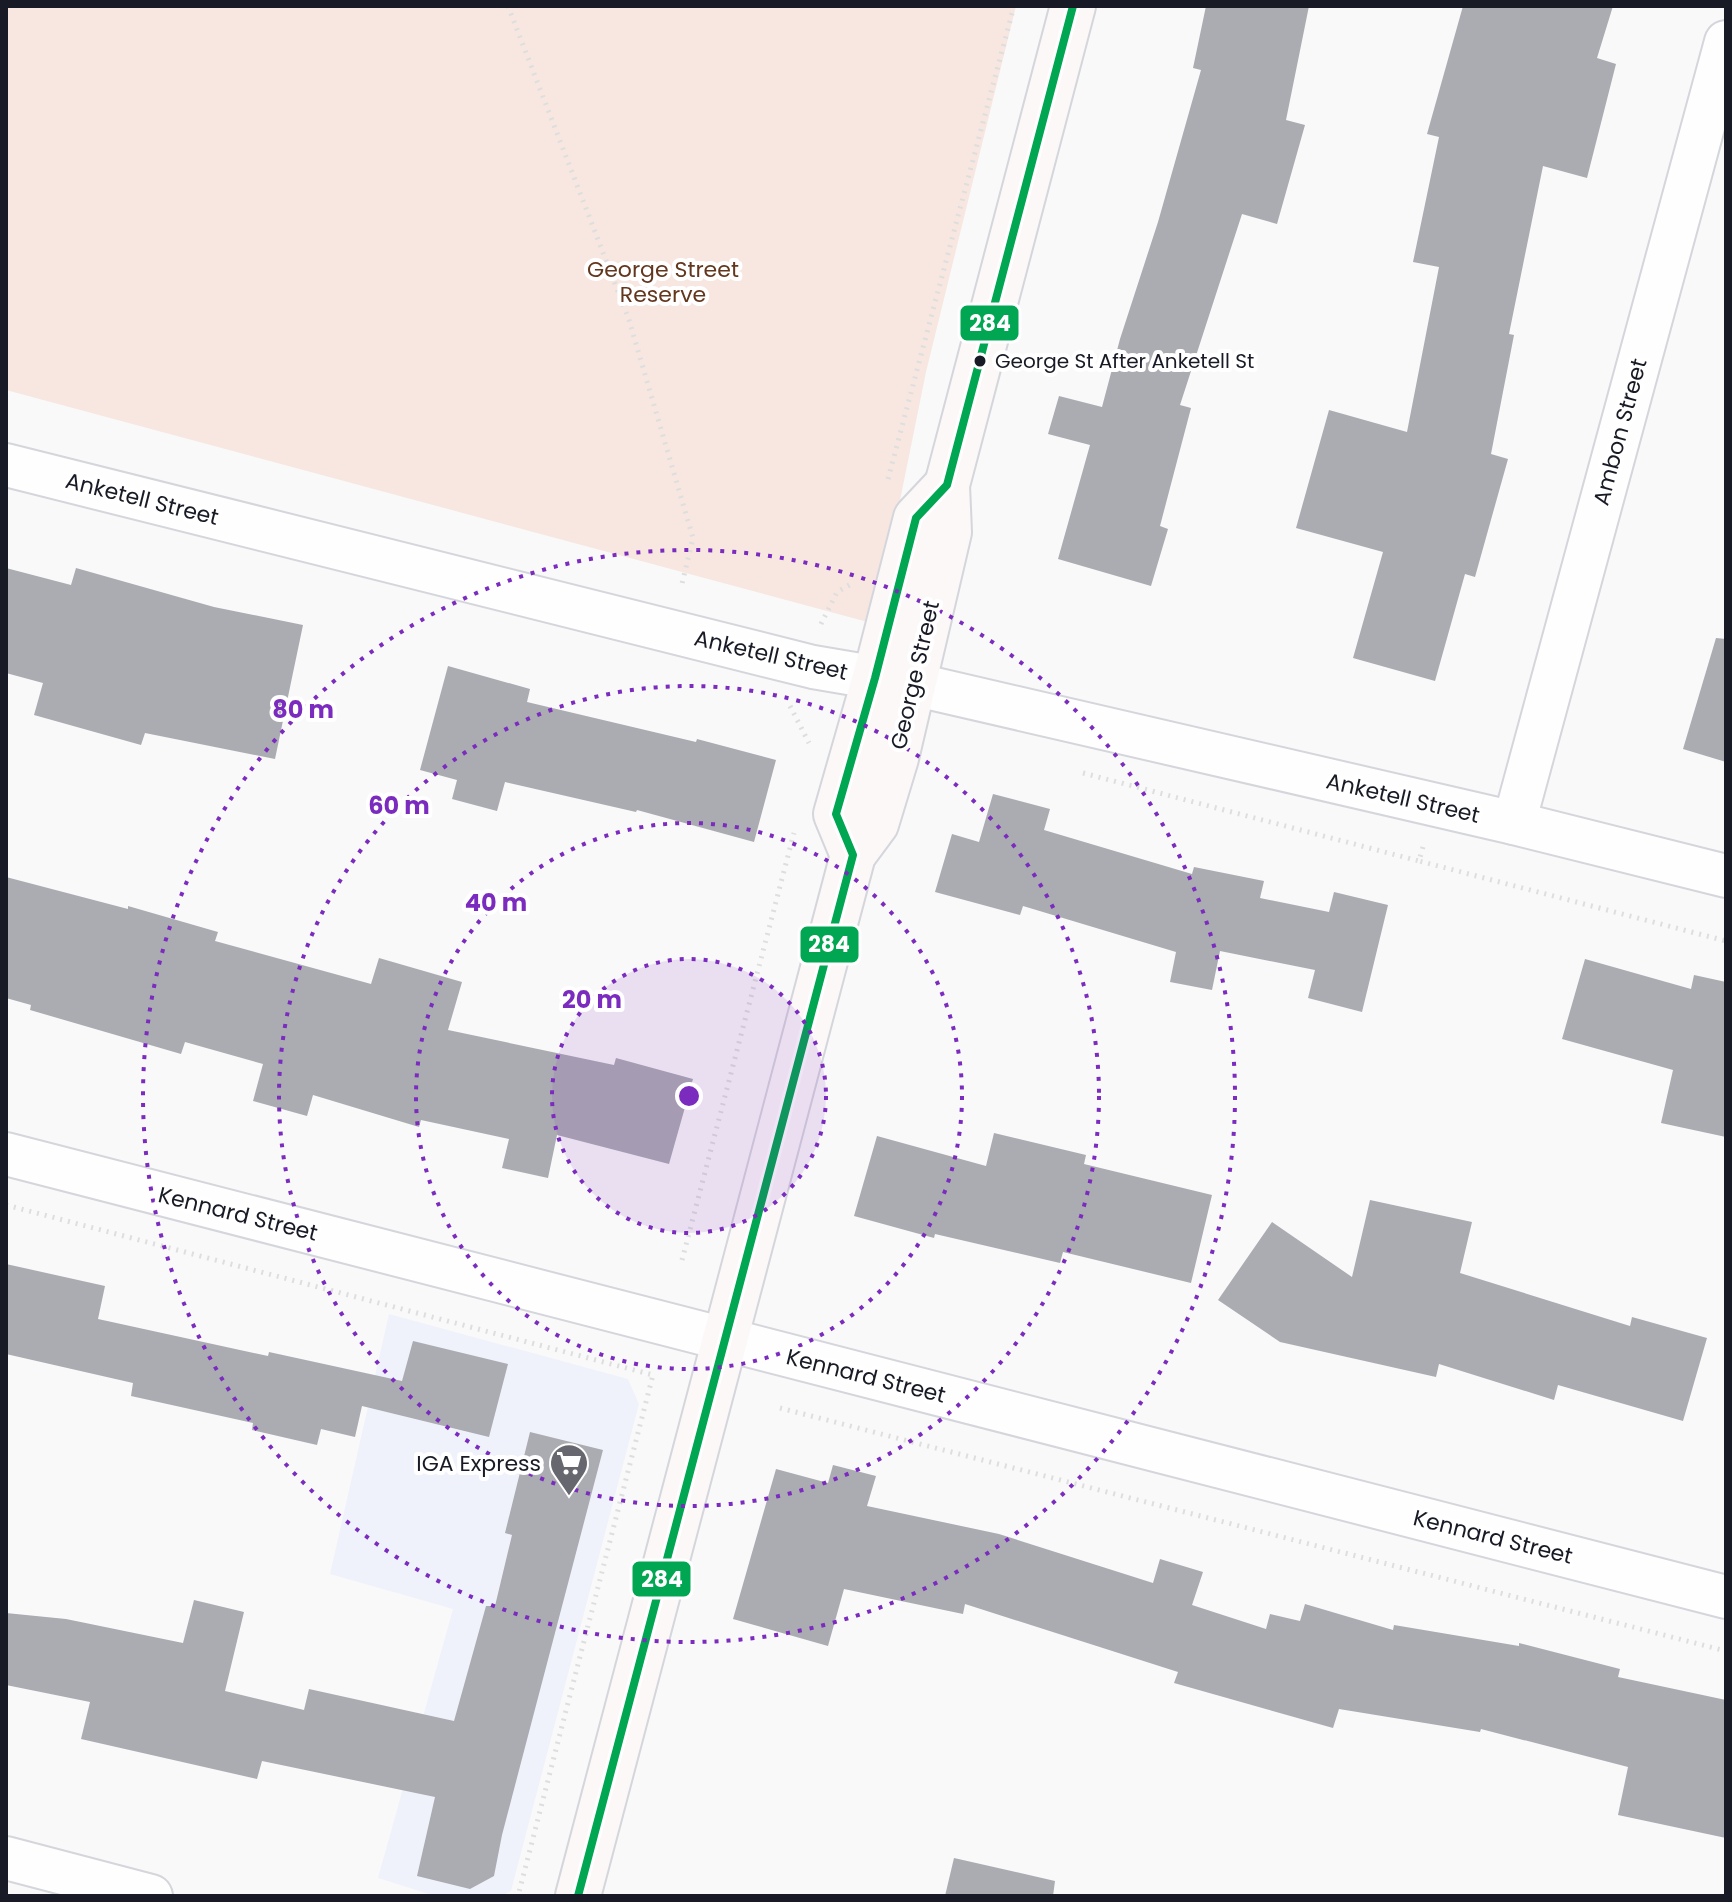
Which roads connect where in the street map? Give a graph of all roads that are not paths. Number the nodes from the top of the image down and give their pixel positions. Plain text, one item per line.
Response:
1 (1073, 6) edge
2 (1726, 42) edge
3 (6, 465) edge
4 (894, 681) junction
5 (1514, 823) junction
6 (1726, 876) edge
7 (6, 1154) edge
8 (724, 1339) junction
9 (1726, 1597) edge
10 (6, 1858) edge
11 (151, 1896) edge
12 (578, 1896) edge

1 - 4 main road, George Street
2 - 5 street, Ambon Street
3 - 4 street, Anketell Street
4 - 5 street, Anketell Street
4 - 8 main road, George Street
5 - 6 street, Anketell Street
7 - 8 street, Kennard Street
8 - 9 street, Kennard Street
8 - 12 main road, George Street
10 - 11 street

